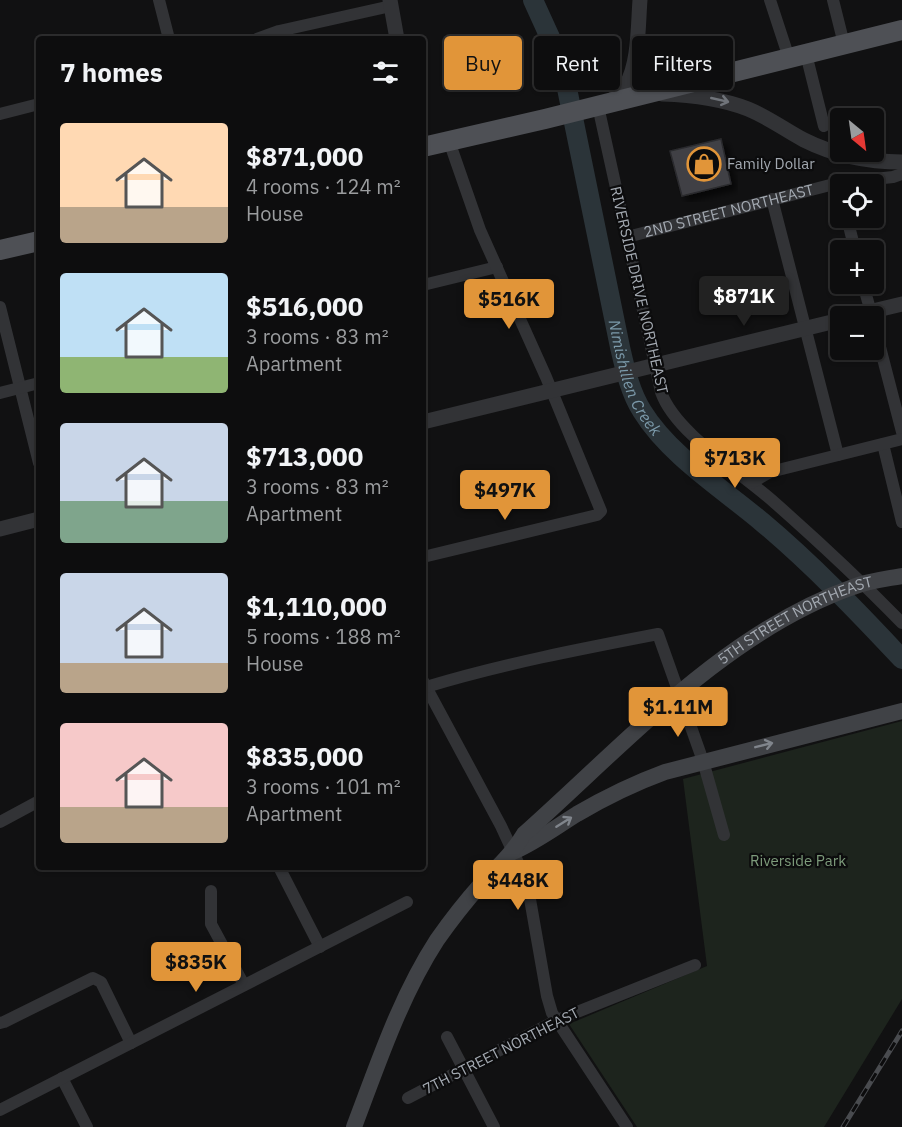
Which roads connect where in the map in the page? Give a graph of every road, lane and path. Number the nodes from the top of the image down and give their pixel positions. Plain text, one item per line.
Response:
1 (159, 0) edge
2 (640, 0) edge
3 (770, 0) edge
4 (834, 0) edge
5 (391, 3) edge
6 (902, 30) edge
7 (168, 36) edge
8 (265, 36) edge
9 (396, 36) edge
10 (844, 45) junction
11 (797, 56) junction
12 (641, 95) junction
13 (36, 105) edge
14 (598, 105) junction
15 (0, 114) edge
16 (824, 126) dead end
17 (449, 141) junction
18 (426, 146) edge
19 (902, 162) edge
20 (902, 174) edge
21 (884, 178) edge
22 (830, 188) edge
23 (772, 199) junction
24 (627, 237) junction
25 (36, 242) edge
26 (0, 250) edge
27 (497, 267) junction
28 (426, 284) edge
29 (902, 304) edge
30 (0, 307) edge
31 (884, 311) edge
32 (830, 322) edge
33 (806, 328) junction
34 (883, 360) edge
35 (651, 367) junction
36 (36, 384) edge
37 (21, 387) junction
38 (551, 391) junction
39 (0, 393) edge
40 (426, 421) edge
41 (902, 432) edge
42 (902, 439) edge
43 (883, 444) junction
44 (36, 450) edge
45 (838, 455) junction
46 (751, 483) junction
47 (36, 520) edge
48 (902, 522) edge
49 (0, 529) edge
50 (426, 556) edge
51 (902, 576) edge
52 (858, 585) junction
53 (902, 623) edge
54 (426, 684) edge
55 (426, 686) edge
56 (679, 695) junction
57 (902, 711) edge
58 (702, 761) junction
59 (36, 803) edge
60 (0, 822) edge
61 (724, 835) dead end
62 (513, 852) junction
63 (281, 870) edge
64 (211, 891) dead end
65 (406, 902) dead end
66 (320, 947) junction
67 (695, 965) dead end
68 (244, 985) junction
69 (557, 1020) junction
70 (0, 1023) edge
71 (447, 1037) dead end
72 (131, 1043) junction
73 (464, 1070) junction
74 (62, 1078) junction
75 (408, 1098) dead end
76 (0, 1110) edge
77 (87, 1127) edge
78 (354, 1127) edge
79 (494, 1127) edge
80 (627, 1127) edge

1 - 7 street
2 - 14 street
3 - 11 street
4 - 10 street
5 - 8 street
5 - 9 street
6 - 10 main road
10 - 11 main road
11 - 12 main road
11 - 16 street
12 - 14 main road
12 -> 19 street
13 - 15 street
14 - 17 main road
14 - 24 street, RIVERSIDE DRIVE NORTHEAST
17 - 18 main road
17 - 27 street
20 - 21 street, 2ND STREET NORTHEAST
22 - 23 street, 2ND STREET NORTHEAST
23 - 24 street, 2ND STREET NORTHEAST
23 - 33 street
24 - 35 street, RIVERSIDE DRIVE NORTHEAST
25 - 26 main road
27 - 28 street
27 - 38 street
29 - 31 street
30 - 37 street
32 - 33 street
33 - 35 street
33 - 45 street
34 - 41 street
35 - 38 street
35 - 46 street, RIVERSIDE DRIVE NORTHEAST
36 - 37 street
37 - 39 street
37 - 44 street
38 - 40 street
38 - 50 street
42 - 43 street
43 - 45 street
43 - 48 street
45 - 46 street
46 - 52 street, RIVERSIDE DRIVE NORTHEAST
47 - 49 street
51 - 52 main road, 5TH STREET NORTHEAST
52 - 53 street, RIVERSIDE DRIVE NORTHEAST
52 - 56 main road, 5TH STREET NORTHEAST
54 - 56 street
55 - 62 street
56 - 58 street
56 - 62 main road, 5TH STREET NORTHEAST
58 -> 57 main road
58 - 61 street
62 -> 58 main road
59 - 60 street
62 - 69 street
62 - 78 main road
63 - 66 street
64 - 68 street
65 - 66 street
66 - 68 street
67 - 69 street, 7TH STREET NORTHEAST
68 - 72 street
69 - 73 street, 7TH STREET NORTHEAST
69 - 80 street
70 - 72 street
71 - 73 street
72 - 74 street
73 - 75 street, 7TH STREET NORTHEAST
73 - 79 street
74 - 76 street
74 - 77 street

